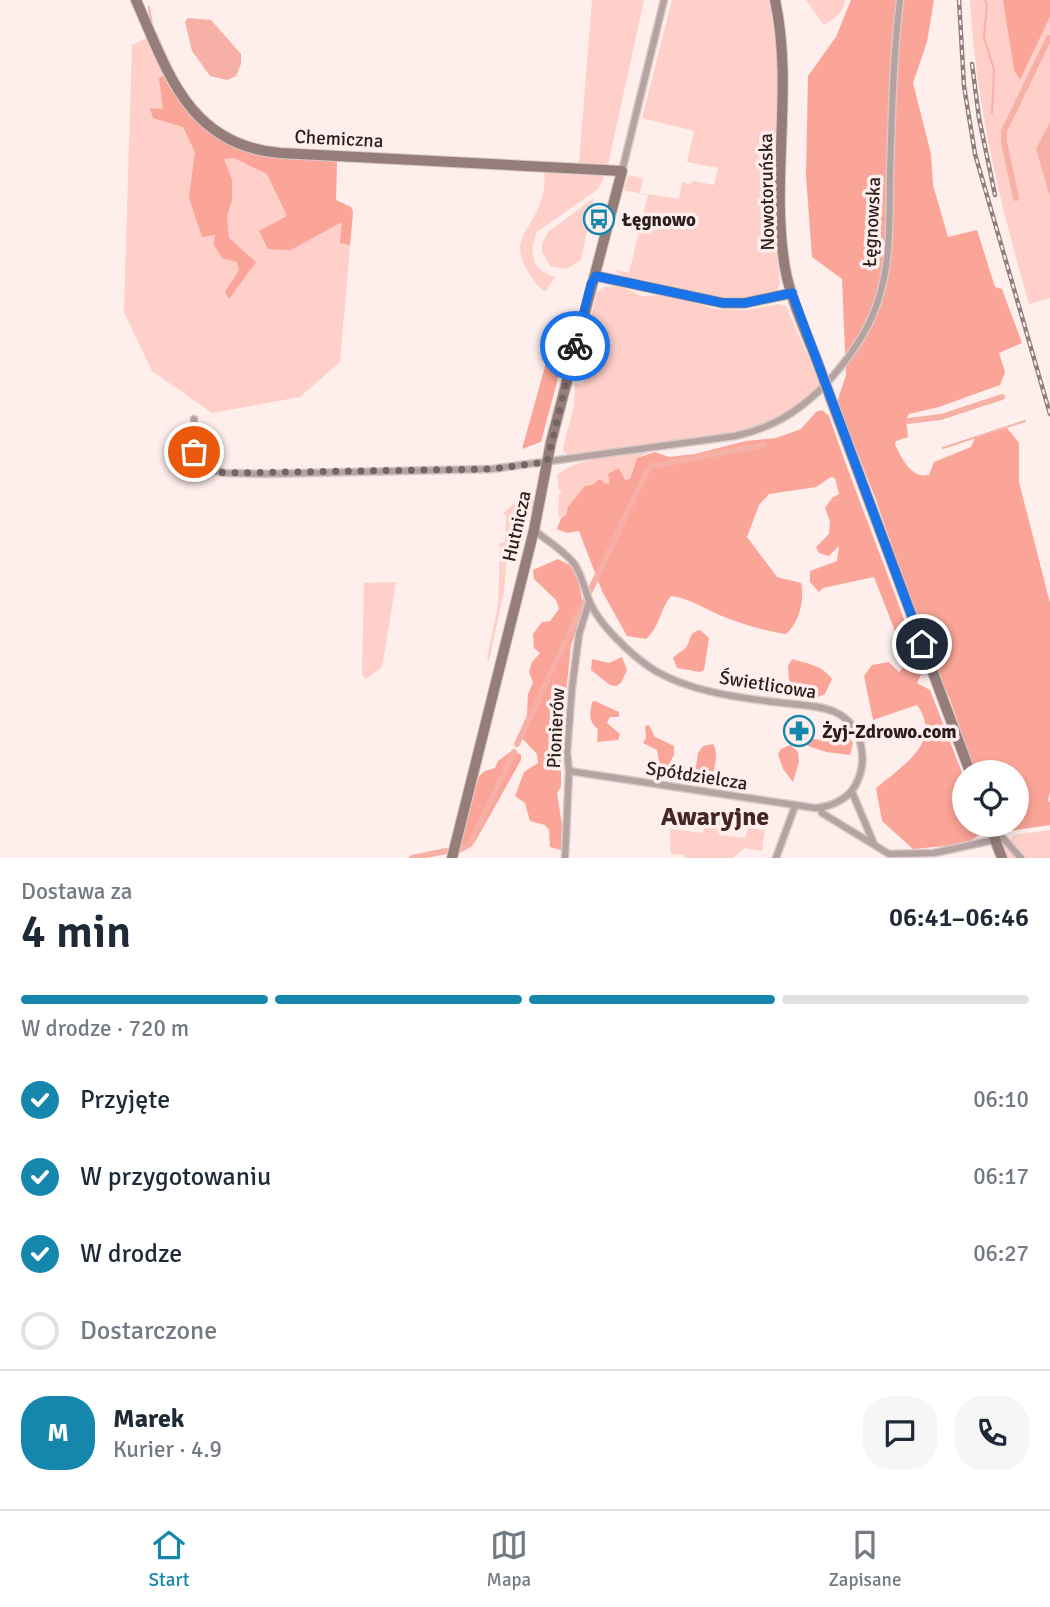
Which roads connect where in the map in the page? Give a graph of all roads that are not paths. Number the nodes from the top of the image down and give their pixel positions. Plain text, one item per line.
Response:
1 (136, 0) edge
2 (664, 0) edge
3 (775, 0) edge
4 (900, 0) edge
5 (622, 171) junction
6 (596, 276) junction
7 (792, 293) junction
8 (194, 419) dead end
9 (547, 462) junction
10 (534, 530) junction
11 (589, 602) junction
12 (966, 760) edge
13 (569, 771) junction
14 (852, 792) junction
15 (795, 806) junction
16 (821, 807) junction
17 (995, 839) junction
18 (875, 846) junction
19 (908, 857) edge
20 (452, 858) edge
21 (565, 858) edge
22 (776, 858) edge
23 (1002, 858) edge
24 (1021, 858) edge

1 - 5 street, Chemiczna
2 - 5 street, Hutnicza
3 - 7 street, Nowotoruńska
4 - 9 street, Łęgnowska
5 - 6 street, Hutnicza
6 - 7 street
6 - 9 street, Hutnicza
7 - 12 street, Nowotoruńska, bridge
8 - 9 street, Łęgnowska
9 - 10 street, Hutnicza
10 - 11 street, Świetlicowa
10 - 20 street, Hutnicza
11 - 13 street, Pionierów
11 - 14 street, Świetlicowa
13 - 15 street, Spółdzielcza
13 - 21 street, Pionierów
14 - 16 street, Spółdzielcza
14 - 18 street
15 - 16 street, Spółdzielcza
15 - 22 street
16 - 18 street
17 - 19 street
17 - 23 street
17 - 24 street
18 - 19 street

